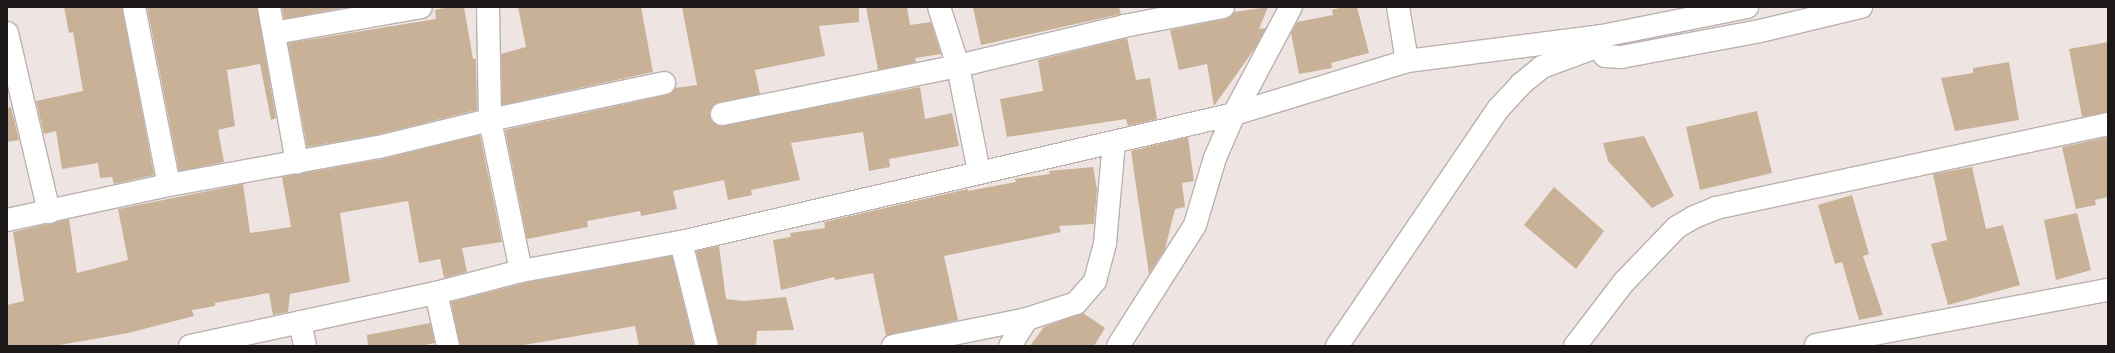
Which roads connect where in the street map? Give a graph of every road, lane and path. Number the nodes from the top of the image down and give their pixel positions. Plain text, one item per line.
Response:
1 (134, 7) edge
2 (269, 7) edge
3 (421, 7) edge
4 (488, 7) edge
5 (939, 7) edge
6 (1223, 7) edge
7 (1291, 7) edge
8 (1398, 7) edge
9 (1747, 7) edge
10 (1861, 7) edge
11 (7, 32) edge
12 (274, 33) junction
13 (1601, 41) junction
14 (1407, 61) junction
15 (958, 66) junction
16 (664, 83) dead end
17 (722, 114) dead end
18 (1234, 114) junction
19 (490, 120) junction
20 (2108, 124) edge
21 (1114, 142) junction
22 (297, 162) junction
23 (979, 172) junction
24 (169, 185) junction
25 (50, 212) junction
26 (7, 220) edge
27 (681, 242) junction
28 (521, 271) junction
29 (2108, 290) edge
30 (436, 293) junction
31 (1027, 320) junction
32 (300, 322) junction
33 (1816, 345) edge
34 (190, 346) edge
35 (305, 346) edge
36 (448, 346) edge
37 (707, 346) edge
38 (892, 346) edge
39 (1010, 346) edge
40 (1118, 346) edge
41 (1338, 346) edge
42 (1575, 346) edge

1 - 24 street
2 - 12 street
3 - 12 street
4 - 19 street
5 - 15 street
6 - 15 street
7 - 18 street
8 - 14 street
9 - 13 street
10 - 13 street
11 - 25 street
12 - 22 street
13 - 14 street
13 - 41 street
14 - 18 street
15 - 17 street
15 - 23 street
16 - 19 street
18 - 21 street
18 - 40 street
19 - 22 street
19 - 28 street
20 - 42 street
21 - 23 street
21 - 31 street
22 - 24 street
23 - 27 street
24 - 25 street
25 - 26 street
27 - 28 street
27 - 37 street
28 - 30 street
29 - 33 street
30 - 32 street
30 - 36 street
31 - 38 street
31 - 39 street
32 - 34 street
32 - 35 street

